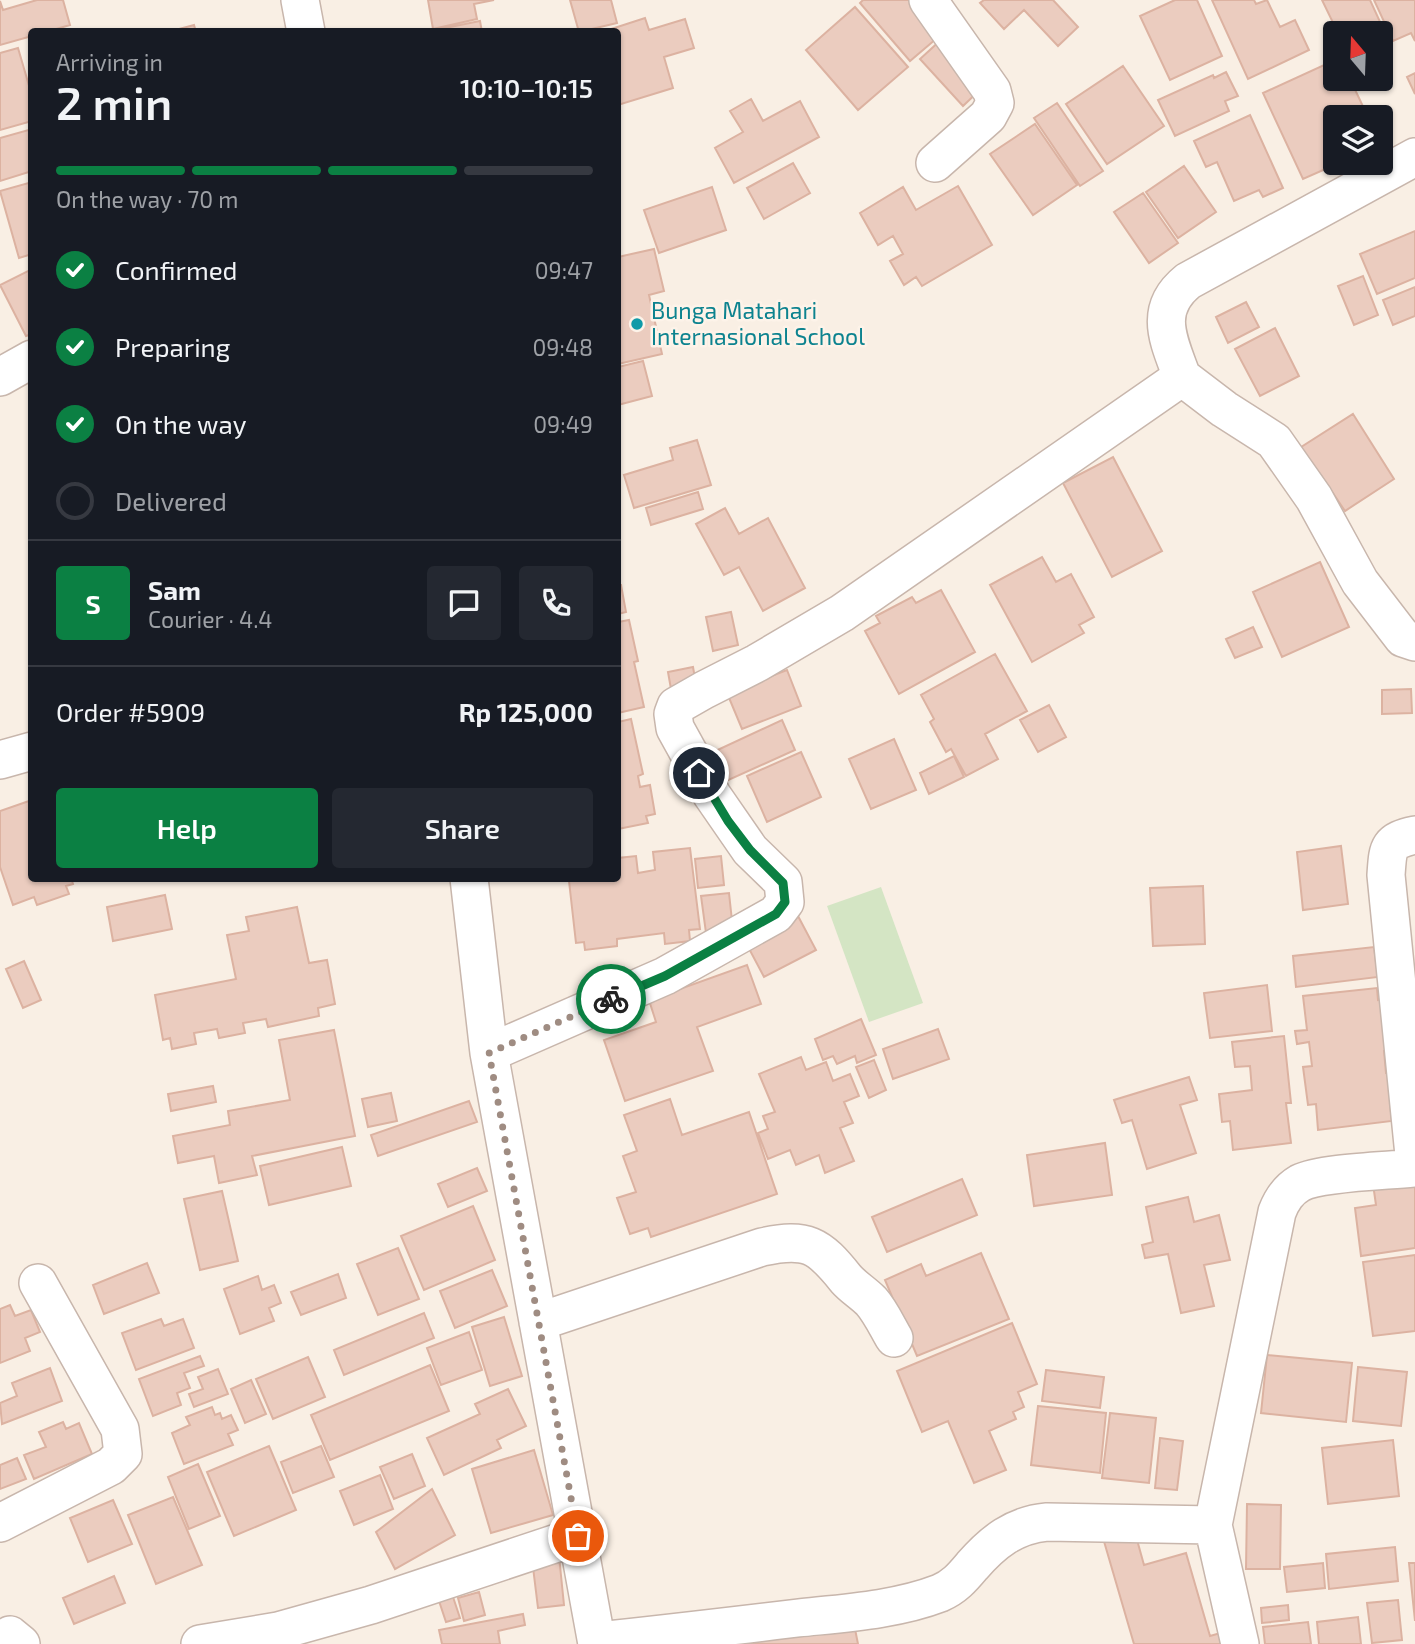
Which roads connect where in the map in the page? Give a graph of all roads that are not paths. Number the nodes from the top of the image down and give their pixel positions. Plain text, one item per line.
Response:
1 (300, 0) edge
2 (928, 0) edge
3 (305, 28) edge
4 (1415, 157) edge
5 (936, 163) dead end
6 (28, 361) edge
7 (0, 377) edge
8 (1182, 377) junction
9 (1415, 642) edge
10 (28, 752) edge
11 (0, 760) edge
12 (1415, 835) edge
13 (469, 882) edge
14 (489, 1053) junction
15 (1415, 1166) edge
16 (38, 1283) dead end
17 (538, 1322) junction
18 (894, 1338) dead end
19 (0, 1523) edge
20 (1213, 1525) junction
21 (578, 1536) junction
22 (279, 1637) edge
23 (597, 1643) edge
24 (200, 1644) edge
25 (1240, 1644) edge

1 - 3 street
2 - 5 street
4 - 8 street
6 - 7 street
8 - 9 street
8 - 14 street
10 - 11 street
12 - 15 street
13 - 14 street
14 - 17 street
15 - 20 street
16 - 19 street
17 - 18 street
17 - 21 street
20 - 23 street
20 - 25 street
21 - 22 street
21 - 23 street
22 - 24 street

